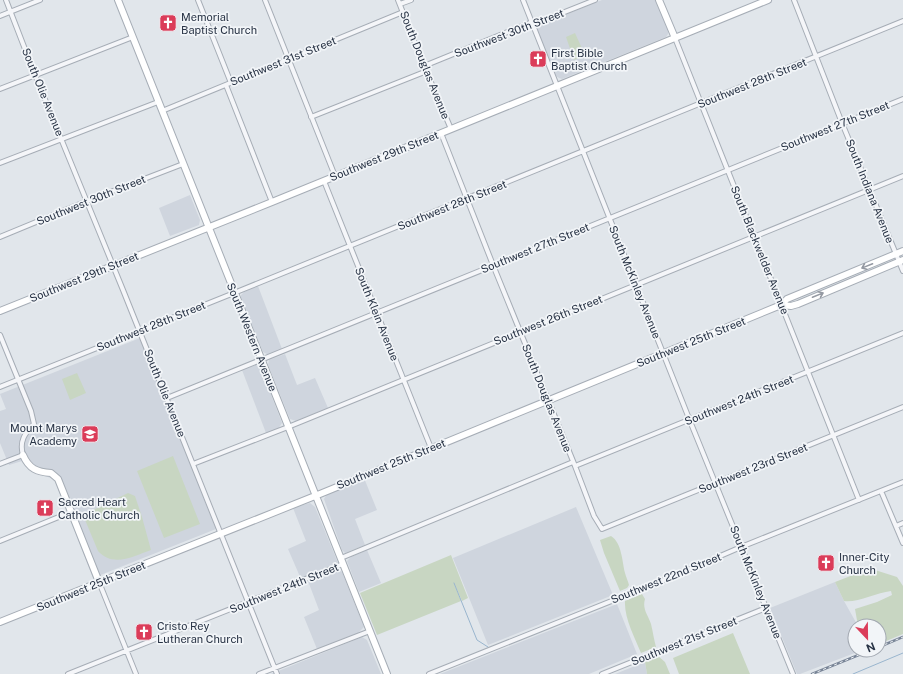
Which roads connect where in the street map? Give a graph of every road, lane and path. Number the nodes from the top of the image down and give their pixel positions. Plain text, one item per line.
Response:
1 (6, 0) edge
2 (40, 0) edge
3 (118, 0) edge
4 (198, 0) edge
5 (266, 0) edge
6 (411, 0) edge
7 (523, 0) edge
8 (595, 0) edge
9 (659, 0) edge
10 (768, 0) edge
11 (794, 0) edge
12 (399, 2) edge
13 (11, 11) junction
14 (403, 12) junction
15 (0, 16) edge
16 (903, 21) edge
17 (532, 22) junction
18 (133, 37) junction
19 (675, 38) junction
20 (817, 56) junction
21 (288, 59) junction
22 (424, 66) junction
23 (427, 71) junction
24 (35, 75) junction
25 (231, 82) junction
26 (226, 85) junction
27 (558, 86) junction
28 (0, 89) edge
29 (903, 99) edge
30 (158, 102) junction
31 (701, 103) junction
32 (162, 111) junction
33 (311, 117) junction
34 (842, 123) junction
35 (451, 129) junction
36 (441, 133) junction
37 (62, 138) junction
38 (582, 151) junction
39 (0, 163) edge
40 (183, 164) junction
41 (727, 169) junction
42 (335, 176) junction
43 (903, 176) edge
44 (324, 180) junction
45 (870, 190) junction
46 (468, 198) junction
47 (87, 201) junction
48 (272, 202) junction
49 (609, 218) junction
50 (208, 228) junction
51 (754, 236) junction
52 (0, 237) edge
53 (350, 246) junction
54 (903, 251) edge
55 (896, 254) junction
56 (901, 261) edge
57 (493, 265) junction
58 (114, 266) junction
59 (903, 271) edge
60 (636, 285) junction
61 (234, 293) junction
62 (781, 305) junction
63 (0, 311) edge
64 (376, 313) junction
65 (140, 331) junction
66 (520, 331) junction
67 (903, 333) edge
68 (0, 335) edge
69 (663, 353) junction
70 (261, 360) junction
71 (809, 372) junction
72 (403, 379) junction
73 (18, 380) junction
74 (0, 387) edge
75 (167, 398) junction
76 (548, 400) junction
77 (903, 407) edge
78 (690, 421) junction
79 (288, 427) junction
80 (834, 435) junction
81 (431, 448) junction
82 (23, 455) junction
83 (573, 462) junction
84 (0, 464) edge
85 (193, 464) junction
86 (575, 466) junction
87 (903, 482) edge
88 (715, 483) junction
89 (882, 491) junction
90 (316, 496) junction
91 (859, 500) junction
92 (71, 512) junction
93 (903, 523) edge
94 (896, 526) junction
95 (602, 529) joint
96 (222, 533) junction
97 (0, 541) edge
98 (903, 542) edge
99 (741, 547) junction
100 (342, 561) junction
101 (99, 582) junction
102 (249, 602) junction
103 (766, 608) junction
104 (0, 622) edge
105 (370, 631) junction
106 (127, 650) junction
107 (275, 668) junction
108 (68, 674) edge
109 (136, 674) edge
110 (259, 674) edge
111 (277, 674) edge
112 (387, 674) edge
113 (429, 674) edge
114 (602, 674) edge
115 (793, 674) edge

1 - 13 street, South Olie Avenue
2 - 13 street
3 - 18 main road, South Western Avenue
4 - 25 street
5 - 21 street
6 - 12 street
7 - 17 street, South McKinley Avenue
8 - 17 street, Southwest 30th Street
9 - 19 main road, South Blackwelder Avenue
10 - 19 main road, Southwest 29th Street
11 - 20 street, South Indiana Avenue
12 - 14 street, South Douglas Avenue
13 - 15 street
13 - 24 street, South Olie Avenue
14 - 21 street, Southwest 31st Street
14 - 22 street, South Douglas Avenue
16 - 20 street, Southwest 28th Street
17 - 22 street, Southwest 30th Street
17 - 27 street, South McKinley Avenue
18 - 24 street
18 - 30 main road, South Western Avenue
19 - 27 main road, Southwest 29th Street
19 - 31 street, South Blackwelder Avenue
20 - 31 street, Southwest 28th Street
20 - 34 street, South Indiana Avenue
21 - 25 street, Southwest 31st Street
21 - 33 street
22 - 23 street, South Douglas Avenue
23 - 33 street
23 - 35 street, South Douglas Avenue
24 - 28 street
24 - 37 street, South Olie Avenue
25 - 26 street, Southwest 31st Street
26 - 32 street, Southwest 31st Street
26 - 48 street
27 - 35 main road, Southwest 29th Street
27 - 38 street, South McKinley Avenue
29 - 34 street, Southwest 27th Street
30 - 32 main road, South Western Avenue
30 - 37 street
31 - 38 street, Southwest 28th Street
31 - 41 street, South Blackwelder Avenue
32 - 40 main road, South Western Avenue
33 - 42 street
34 - 41 street, Southwest 27th Street
34 - 45 street, South Indiana Avenue
35 - 36 main road, Southwest 29th Street
36 - 42 main road, Southwest 29th Street
36 - 46 street, South Douglas Avenue
37 - 39 street
37 - 47 street, South Olie Avenue
38 - 46 street, Southwest 28th Street
38 - 49 street, South McKinley Avenue
40 - 47 street, Southwest 30th Street
40 - 50 main road, South Western Avenue
41 - 49 street, Southwest 27th Street
41 - 51 street, South Blackwelder Avenue
42 - 44 main road, Southwest 29th Street
43 - 45 street, Southwest 26th Street
44 - 48 main road, Southwest 29th Street
44 - 53 street, South Klein Avenue
45 - 51 street, Southwest 26th Street
45 - 55 street, South Indiana Avenue
46 - 53 street, Southwest 28th Street
46 - 57 street, South Douglas Avenue
47 - 52 street, Southwest 30th Street
47 - 58 street, South Olie Avenue
48 - 50 main road, Southwest 29th Street
49 - 57 street, Southwest 27th Street
49 - 60 street, South McKinley Avenue
50 - 58 main road, Southwest 29th Street
50 - 61 main road, South Western Avenue
51 - 60 street, Southwest 26th Street
51 - 62 street, South Blackwelder Avenue
53 - 61 street, Southwest 28th Street
53 - 64 street, South Klein Avenue
54 - 55 main road, Southwest 25th Street
55 - 56 street, South Indiana Avenue
55 -> 62 main road, Southwest 25th Street
56 - 59 street, South Indiana Avenue
62 -> 56 main road, Southwest 25th Street
57 - 64 street, Southwest 27th Street
57 - 66 street, South Douglas Avenue
58 - 63 main road, Southwest 29th Street
58 - 65 street, South Olie Avenue
60 - 66 street, Southwest 26th Street
60 - 69 street, South McKinley Avenue
61 - 65 street, Southwest 28th Street
61 - 70 main road, South Western Avenue
62 - 69 main road, Southwest 25th Street
62 - 71 street, South Blackwelder Avenue
64 - 70 street, Southwest 27th Street
64 - 72 street, South Klein Avenue
65 - 73 street, Southwest 28th Street
65 - 75 street, South Olie Avenue
66 - 72 street, Southwest 26th Street
66 - 76 street, South Douglas Avenue
67 - 71 street, Southwest 24th Street
68 - 73 street
69 - 76 main road, Southwest 25th Street
69 - 78 street, South McKinley Avenue
70 - 75 street, Southwest 27th Street
70 - 79 main road, South Western Avenue
71 - 78 street, Southwest 24th Street
71 - 80 street, South Blackwelder Avenue
72 - 79 street, Southwest 26th Street
72 - 81 street, South Klein Avenue
73 - 74 street, Southwest 28th Street
73 - 82 street
75 - 85 street, South Olie Avenue
76 - 81 main road, Southwest 25th Street
76 - 83 street, South Douglas Avenue
77 - 80 street, Southwest 23rd Street
78 - 86 street, Southwest 24th Street
78 - 88 street, South McKinley Avenue
79 - 85 street, Southwest 26th Street
79 - 90 main road, South Western Avenue
80 - 88 street, Southwest 23rd Street
80 - 91 street, South Blackwelder Avenue
81 - 90 main road, Southwest 25th Street
82 - 84 street
82 - 92 main road
83 - 86 street, South Douglas Avenue
83 - 100 street, Southwest 24th Street
85 - 96 street, South Olie Avenue
86 - 95 street, South Douglas Avenue
87 - 89 street, Southwest 22nd Street
88 - 95 street, Southwest 23rd Street
88 - 99 street, South McKinley Avenue
89 - 91 street, Southwest 22nd Street
89 - 94 street
90 - 96 main road, Southwest 25th Street
90 - 100 main road, South Western Avenue
91 - 99 street, Southwest 22nd Street
92 - 97 street
92 - 101 main road
93 - 94 street
94 - 98 street
96 - 101 main road, Southwest 25th Street
96 - 102 street, South Olie Avenue
99 - 103 street, South McKinley Avenue
99 - 113 street, Southwest 22nd Street
100 - 102 street, Southwest 24th Street
100 - 105 main road, South Western Avenue
101 - 104 main road, Southwest 25th Street
101 - 106 street
102 - 106 street, Southwest 24th Street
102 - 107 street, South Olie Avenue
103 - 114 street, Southwest 21st Street
103 - 115 street, South McKinley Avenue
105 - 107 street
105 - 112 main road, South Western Avenue
106 - 108 street, Southwest 24th Street
106 - 109 street
107 - 110 street
107 - 111 street, South Olie Avenue

